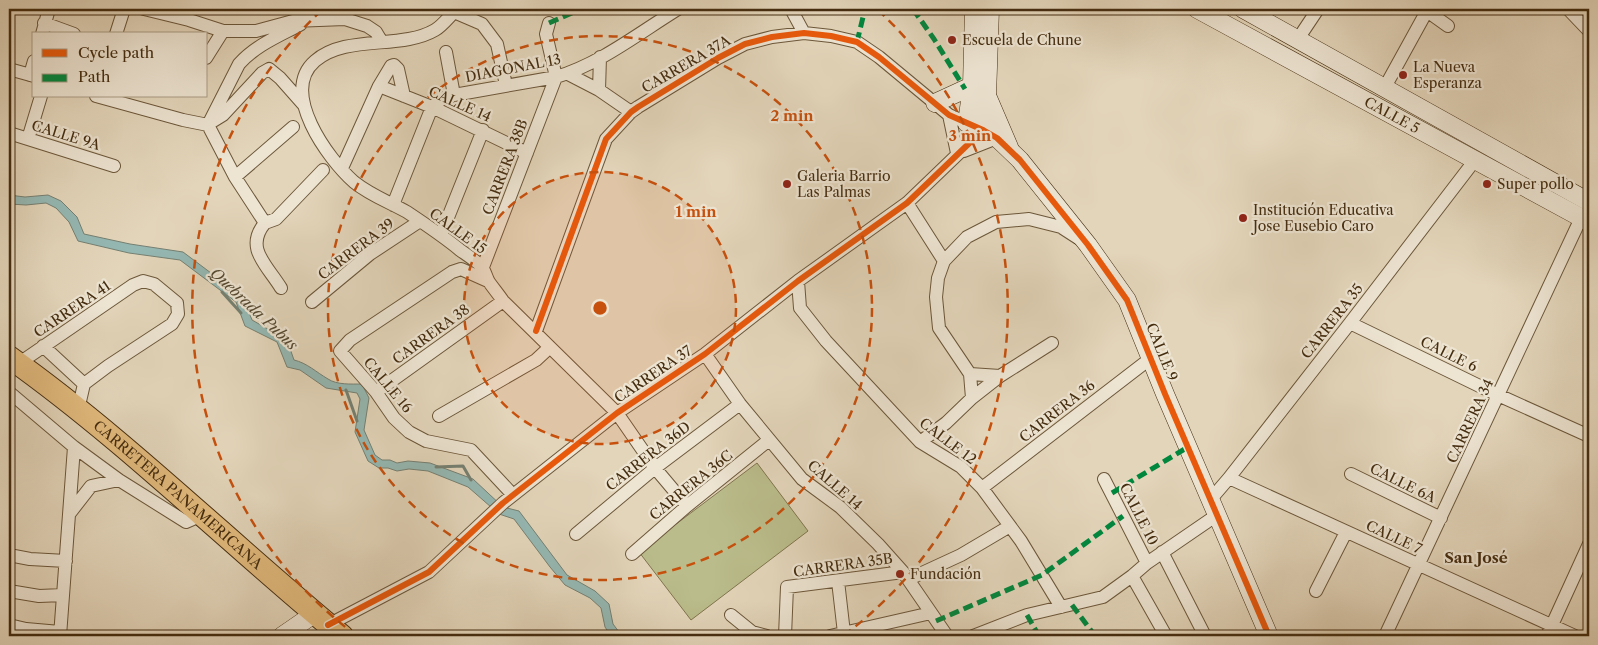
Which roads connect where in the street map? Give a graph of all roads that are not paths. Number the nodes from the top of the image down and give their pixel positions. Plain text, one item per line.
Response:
1 (49, 9) edge
2 (124, 9) edge
3 (144, 9) edge
4 (678, 9) edge
5 (792, 9) edge
6 (974, 9) edge
7 (990, 9) edge
8 (1197, 9) edge
9 (1243, 9) edge
10 (1318, 9) edge
11 (1568, 9) edge
12 (454, 10) edge
13 (1427, 10) edge
14 (307, 21) junction
15 (549, 23) dead end
16 (1448, 26) dead end
17 (43, 29) edge
18 (1589, 31) edge
19 (62, 32) edge
20 (117, 32) edge
21 (223, 32) junction
22 (804, 33) junction
23 (1298, 39) junction
24 (382, 42) junction
25 (446, 52) dead end
26 (208, 55) edge
27 (600, 57) junction
28 (9, 69) edge
29 (32, 76) edge
30 (562, 76) junction
31 (506, 85) junction
32 (379, 86) junction
33 (972, 86) junction
34 (1385, 87) junction
35 (598, 90) junction
36 (454, 94) junction
37 (404, 96) junction
38 (987, 96) junction
39 (40, 98) edge
40 (104, 98) edge
41 (935, 103) junction
42 (303, 104) junction
43 (432, 107) junction
44 (631, 112) junction
45 (950, 115) junction
46 (208, 125) junction
47 (293, 127) dead end
48 (482, 130) junction
49 (983, 130) junction
50 (9, 132) edge
51 (28, 139) junction
52 (1010, 150) junction
53 (527, 153) junction
54 (957, 153) junction
55 (1475, 160) junction
56 (114, 166) dead end
57 (342, 168) junction
58 (323, 170) dead end
59 (234, 178) junction
60 (1589, 202) edge
61 (907, 204) junction
62 (393, 205) junction
63 (1585, 220) edge
64 (420, 221) junction
65 (265, 223) junction
66 (441, 235) junction
67 (1088, 245) junction
68 (944, 261) junction
69 (482, 267) junction
70 (488, 281) junction
71 (798, 281) junction
72 (281, 288) dead end
73 (503, 301) junction
74 (312, 302) dead end
75 (1350, 323) junction
76 (536, 332) junction
77 (1052, 343) dead end
78 (43, 346) junction
79 (550, 347) junction
80 (704, 354) junction
81 (1150, 358) junction
82 (13, 360) edge
83 (970, 374) junction
84 (1000, 376) junction
85 (84, 384) junction
86 (9, 392) edge
87 (376, 392) junction
88 (1498, 395) junction
89 (972, 398) junction
90 (740, 404) junction
91 (78, 410) junction
92 (618, 413) junction
93 (439, 416) dead end
94 (1589, 436) edge
95 (770, 440) junction
96 (920, 442) junction
97 (74, 447) junction
98 (655, 468) junction
99 (1351, 474) dead end
100 (1229, 478) junction
101 (1104, 479) dead end
102 (119, 480) junction
103 (982, 488) junction
104 (508, 499) junction
105 (687, 506) junction
106 (1214, 507) junction
107 (70, 513) junction
108 (202, 515) junction
109 (1442, 518) junction
110 (1010, 526) junction
111 (1346, 532) junction
112 (576, 534) dead end
113 (1589, 544) edge
114 (1162, 552) junction
115 (632, 554) dead end
116 (9, 555) edge
117 (66, 561) junction
118 (1147, 563) junction
119 (1418, 565) junction
120 (906, 575) junction
121 (1132, 576) junction
122 (838, 581) junction
123 (9, 591) edge
124 (1316, 591) dead end
125 (63, 595) junction
126 (1061, 607) junction
127 (931, 613) junction
128 (731, 616) dead end
129 (9, 625) edge
130 (328, 625) edge
131 (1550, 631) edge
132 (844, 633) junction
133 (60, 634) edge
134 (282, 636) edge
135 (766, 636) edge
136 (785, 636) edge
137 (830, 636) edge
138 (947, 636) edge
139 (973, 636) edge
140 (1166, 636) edge
141 (1205, 636) edge
142 (1269, 636) edge
143 (1385, 636) edge
144 (1575, 636) edge

1 - 17 street
2 - 20 street
3 - 21 street
4 - 27 street
5 - 22 street
6 - 33 street
7 - 38 street
8 - 55 street, CALLE 5
9 - 23 street, CALLE 5
10 - 23 street
11 - 18 street
12 - 24 street
12 - 31 street
13 - 16 street
13 - 34 street
14 - 21 street
14 - 24 street
14 - 46 street
15 - 30 street
17 - 19 street
21 - 26 street
22 - 41 street, CARRERA 37A
22 - 44 street, CARRERA 37A
23 - 34 street, CALLE 5
24 - 42 street, CALLE 15
25 - 36 street
27 - 30 street, DIAGONAL 13
27 - 35 street
28 - 29 street
30 - 31 street, DIAGONAL 13
30 - 35 street
30 - 53 street, CARRERA 38B
31 - 36 street, DIAGONAL 13
32 - 37 street, CALLE 14
32 - 37 street
32 - 57 street
33 - 41 street
33 - 49 street
34 - 60 street, CALLE 5
35 - 44 street
36 - 43 street, DIAGONAL 13
37 - 43 street, CALLE 14
38 - 49 street
38 - 52 street
39 - 51 street
40 - 46 street
41 - 45 street, CARRERA 37A
42 - 46 street, CALLE 15
42 - 57 street, CALLE 15
43 - 48 street, CALLE 14
43 - 62 street
44 - 76 street, CARRERA 37A
45 - 49 street, CARRERA 37A
45 - 54 street
46 - 59 street
47 - 59 street
48 - 53 street, CALLE 14
48 - 66 street
49 - 52 street, CALLE 9
49 - 54 street, CARRERA 37
50 - 51 street, CALLE 9A
51 - 56 street, CALLE 9A
52 - 67 street, CALLE 9
53 - 69 street, CARRERA 38B
54 - 61 street, CARRERA 37
55 - 63 street, CALLE 5
55 - 75 street, CARRERA 35
57 - 62 street, CALLE 15
58 - 65 street
59 - 65 street
61 - 68 street
61 - 71 street, CARRERA 37
62 - 64 street, CALLE 15
63 - 88 street, CARRERA 34
64 - 66 street, CALLE 15
64 - 74 street, CARRERA 39
65 - 72 street
66 - 69 street, CALLE 15
67 - 68 street
67 - 81 street, CALLE 9
68 - 83 street
69 - 70 street, CALLE 15
70 - 73 street, CALLE 15
70 - 87 street, CALLE 16
71 - 80 street, CARRERA 37
71 - 96 street, CALLE 12
73 - 76 street, CALLE 15
73 - 87 street, CARRERA 38
75 - 88 street, CALLE 6
75 - 100 street, CARRERA 35
76 - 79 street, CALLE 15
77 - 84 street
78 - 82 street, CARRERA 41
78 - 85 street
78 - 85 street, CARRERA 41
79 - 92 street, CALLE 15
79 - 93 street
80 - 90 street, CALLE 14
80 - 92 street, CARRERA 37
81 - 103 street, CARRERA 36
81 - 106 street, CALLE 9
82 - 91 highway, CARRETERA PANAMERICANA
83 - 84 street
83 - 89 street
84 - 89 street
85 - 91 street
86 - 97 street
87 - 104 street, CALLE 16
88 - 94 street, CALLE 6
88 - 109 street, CARRERA 34
89 - 96 street
90 - 95 street, CALLE 14
90 - 98 street, CARRERA 36D
91 - 108 highway, CARRETERA PANAMERICANA
92 - 98 street, CALLE 15
92 - 104 street, CARRERA 37
95 - 105 street, CARRERA 36C
95 - 120 street, CALLE 14
96 - 103 street, CALLE 12
97 - 102 street
97 - 107 street
98 - 105 street, CALLE 15
98 - 112 street, CARRERA 36D
99 - 109 street, CALLE 6A
100 - 106 street, CARRERA 35
100 - 111 street, CALLE 7
101 - 118 street, CALLE 10
102 - 107 street
102 - 108 street
103 - 110 street, CALLE 12
104 - 130 street, CARRERA 37
105 - 115 street, CARRERA 36C
106 - 114 street, CARRERA 35
106 - 142 street, CALLE 9
107 - 117 street
108 - 130 highway, CARRETERA PANAMERICANA
109 - 119 street, CARRERA 34
110 - 120 street, CARRERA 35B
110 - 126 street, CALLE 12
111 - 119 street, CALLE 7
111 - 124 street
113 - 131 street
114 - 118 street, CARRERA 35
114 - 141 street, CALLE 10
116 - 117 street
117 - 125 street
118 - 121 street, CARRERA 35
119 - 131 street, CALLE 7
119 - 143 street, CARRERA 34
120 - 122 street, CARRERA 35B
120 - 127 street, CALLE 14
121 - 126 street, CARRERA 35
121 - 140 street
122 - 132 street
122 - 136 street, CARRERA 35B
123 - 125 street
125 - 133 street
126 - 139 street, CARRERA 35
127 - 132 street
127 - 138 street, CALLE 14
128 - 135 street
129 - 133 street
130 - 134 street
131 - 144 street, CALLE 7
132 - 137 street

